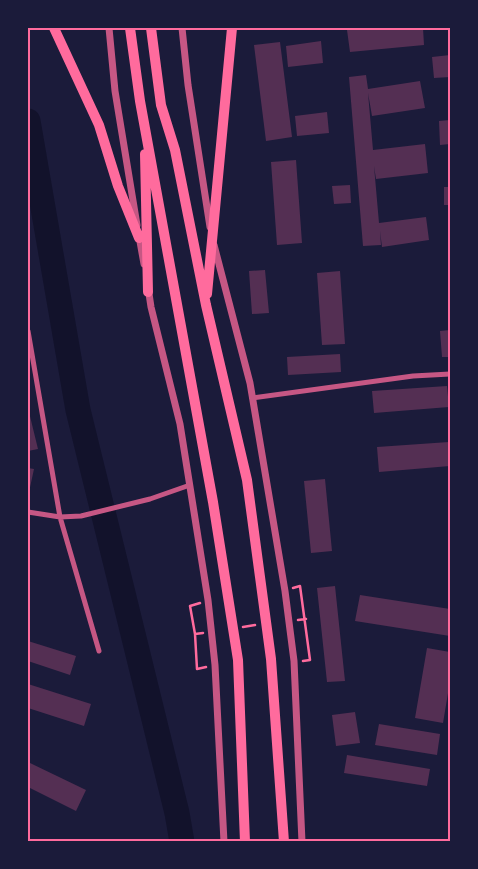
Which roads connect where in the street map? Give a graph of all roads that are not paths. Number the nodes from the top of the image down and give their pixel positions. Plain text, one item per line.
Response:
1 (54, 28) edge
2 (109, 28) edge
3 (130, 28) edge
4 (151, 28) edge
5 (182, 28) edge
6 (232, 28) edge
7 (144, 120) junction
8 (212, 237) junction
9 (139, 238) junction
10 (148, 292) junction
11 (206, 305) junction
12 (28, 331) edge
13 (450, 374) edge
14 (252, 398) junction
15 (190, 485) junction
16 (28, 512) edge
17 (60, 517) junction
18 (98, 650) dead end
19 (224, 842) edge
20 (246, 842) edge
21 (284, 842) edge
22 (302, 842) edge

1 - 9 highway
2 - 9 street
3 - 7 highway
4 - 11 highway
5 - 8 street
6 - 8 highway
7 - 10 highway
7 - 20 highway
8 - 11 highway
8 - 14 street
9 - 10 street
10 - 15 street
11 - 21 highway
12 - 17 street
13 - 14 street
14 - 22 street
15 - 17 street
15 - 19 street
16 - 17 street
17 - 18 street

